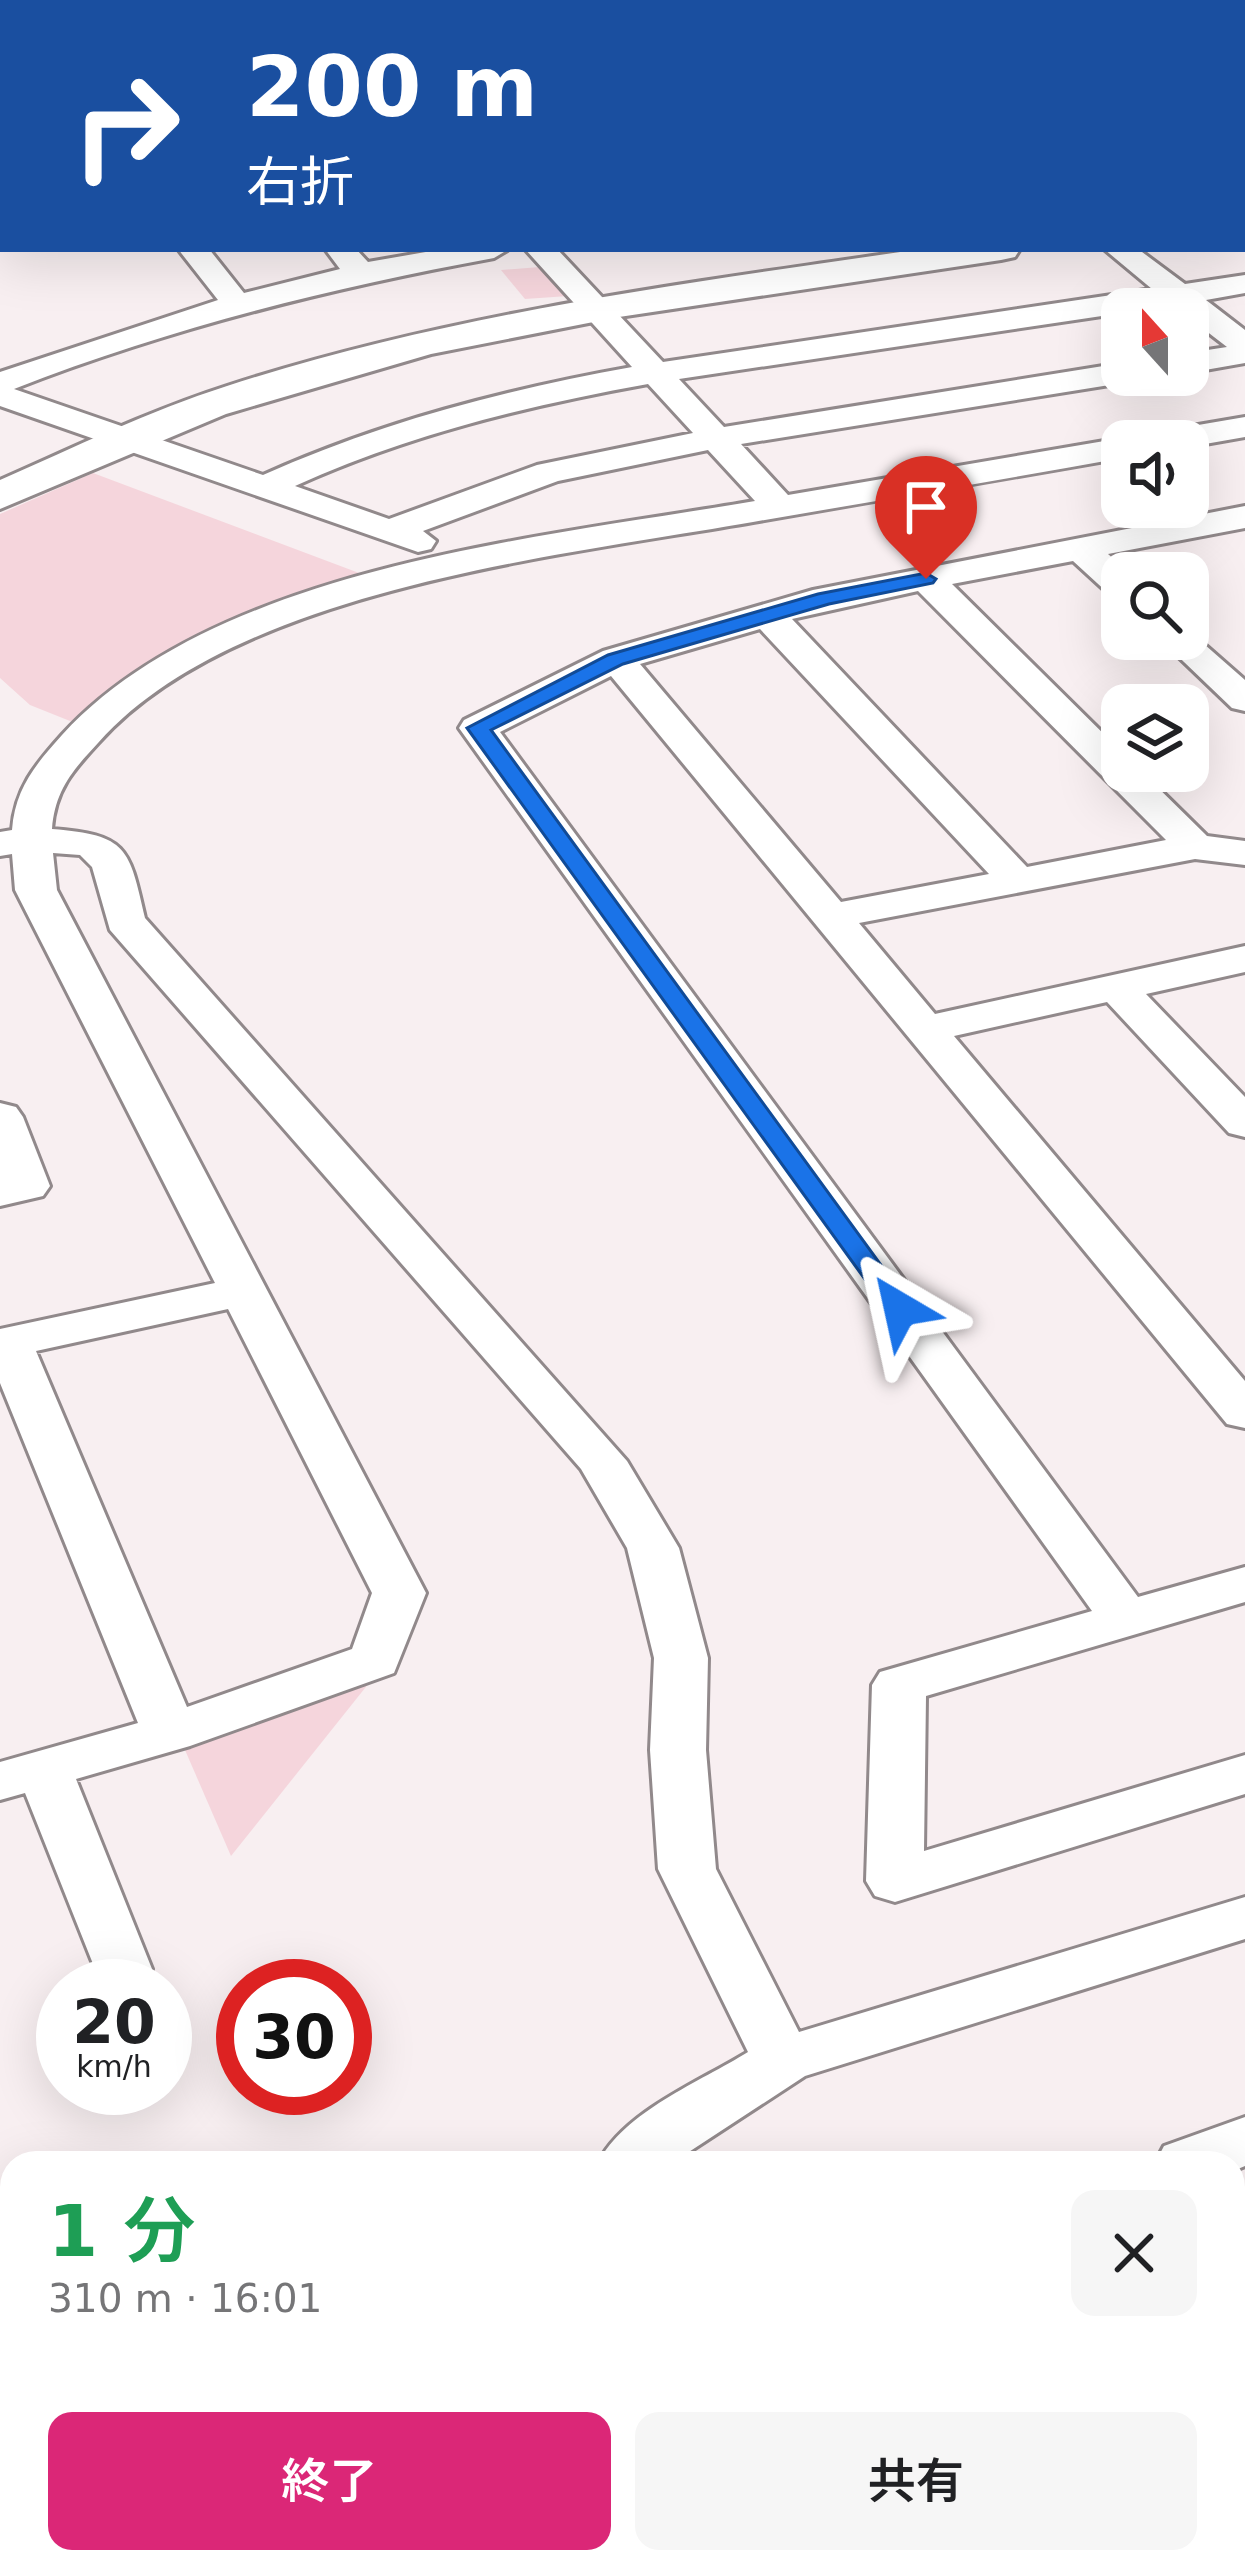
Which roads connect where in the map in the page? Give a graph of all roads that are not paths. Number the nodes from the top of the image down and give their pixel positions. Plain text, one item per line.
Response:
1 (195, 252) edge
2 (458, 252) edge
3 (543, 252) edge
4 (981, 252) edge
5 (1124, 252) edge
6 (350, 261) edge
7 (1245, 284) edge
8 (1170, 288) edge
9 (1209, 290) edge
10 (236, 303) junction
11 (1101, 307) edge
12 (595, 310) junction
13 (1209, 320) edge
14 (1245, 349) edge
15 (1209, 358) edge
16 (658, 372) junction
17 (1101, 376) edge
18 (0, 383) edge
19 (0, 395) edge
20 (1245, 427) edge
21 (1209, 433) edge
22 (124, 438) junction
23 (718, 438) junction
24 (1101, 452) edge
25 (265, 487) junction
26 (0, 496) edge
27 (780, 507) junction
28 (1241, 522) edge
29 (389, 531) junction
30 (1081, 549) junction
31 (474, 560) junction
32 (1101, 567) edge
33 (926, 579) junction
34 (768, 616) junction
35 (616, 659) junction
36 (1202, 660) edge
37 (1245, 700) edge
38 (15, 842) edge
39 (1195, 847) junction
40 (1245, 853) edge
41 (1016, 879) junction
42 (832, 916) junction
43 (1245, 959) edge
44 (1116, 987) junction
45 (926, 1029) junction
46 (0, 1118) edge
47 (1245, 1124) edge
48 (0, 1192) edge
49 (243, 1292) junction
50 (4, 1343) edge
51 (1245, 1414) edge
52 (1245, 1584) edge
53 (1125, 1618) junction
54 (170, 1733) junction
55 (1245, 1774) edge
56 (22, 1775) edge
57 (1245, 1918) edge
58 (116, 1959) edge
59 (783, 2060) junction
60 (644, 2151) edge

1 - 10 street
2 - 6 street
3 - 12 street
4 - 12 street
5 - 8 street
6 - 10 street
7 - 9 street
10 - 18 street
11 - 16 street
12 - 16 street
12 - 22 street
13 - 14 street
14 - 15 street
16 - 23 street
16 - 25 street
17 - 23 street
19 - 22 street
20 - 21 street
22 - 25 street
22 - 26 street
23 - 27 street
23 - 29 street
24 - 27 street
25 - 29 street
27 - 31 street
28 - 30 street
29 - 31 street
30 - 32 street
30 - 33 street
31 - 38 street
33 - 34 street
33 - 39 street
34 - 35 street
34 - 41 street
35 - 42 street
35 - 53 street
36 - 37 street
38 - 49 street
38 - 59 street
39 - 40 street
39 - 41 street
41 - 42 street
42 - 45 street
43 - 44 street
44 - 45 street
44 - 47 street
45 - 51 street
46 - 48 street
49 - 50 street
49 - 54 street
50 - 54 street
52 - 53 street
53 - 55 street
54 - 56 street
56 - 58 street
57 - 59 street
59 - 60 street

